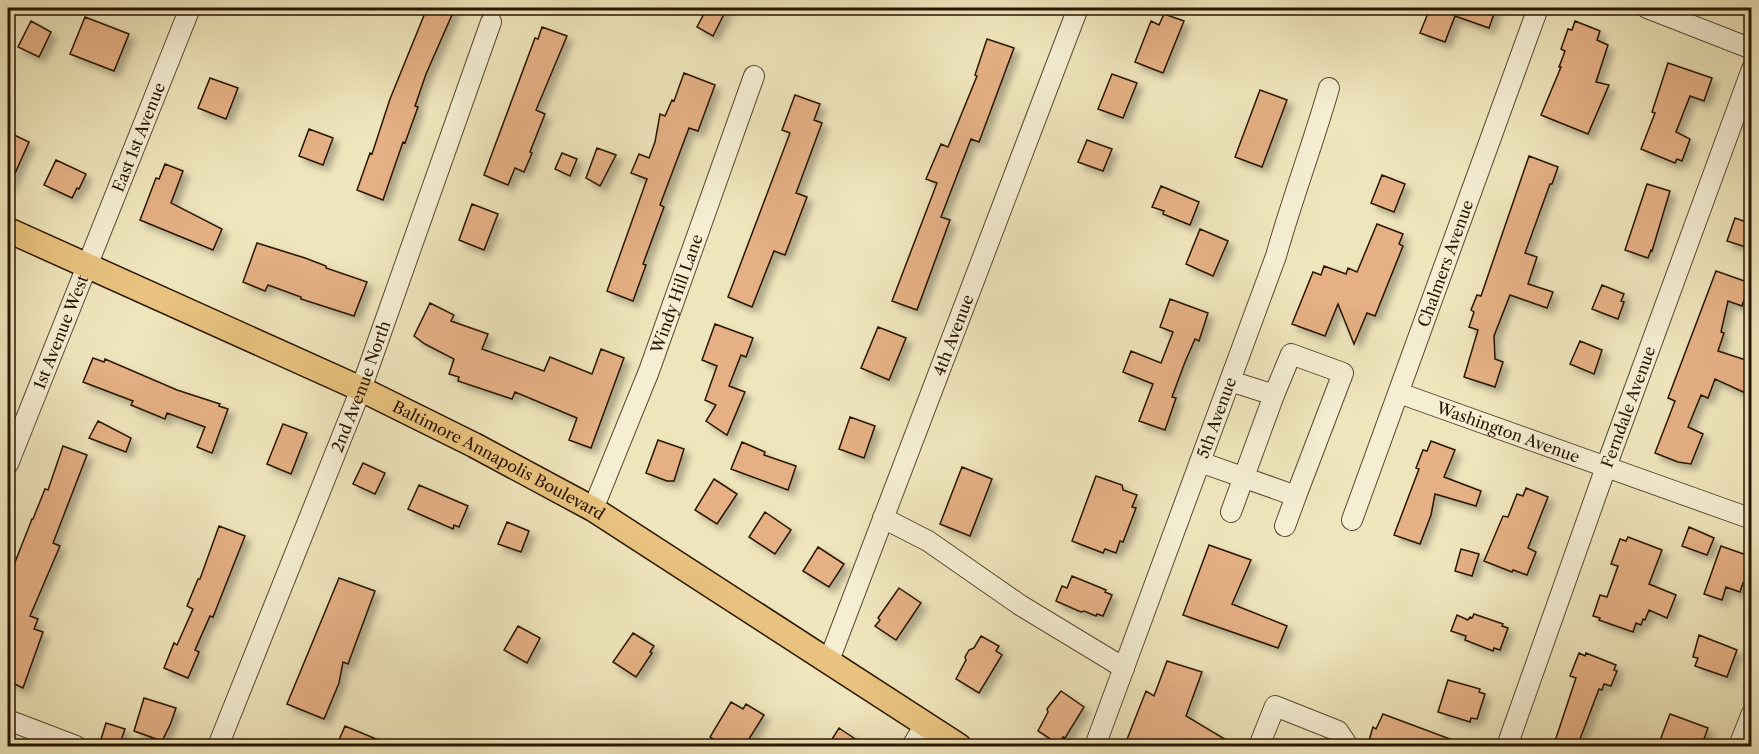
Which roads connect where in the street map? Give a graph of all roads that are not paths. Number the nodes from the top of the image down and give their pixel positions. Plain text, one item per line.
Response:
1 (190, 8) edge
2 (1078, 8) edge
3 (1538, 8) edge
4 (1647, 8) edge
5 (490, 22) dead end
6 (1752, 49) edge
7 (1752, 69) edge
8 (754, 76) dead end
9 (1329, 88) dead end
10 (8, 230) edge
11 (87, 266) junction
12 (1230, 381) junction
13 (361, 389) junction
14 (1399, 393) junction
15 (1274, 395) junction
16 (1200, 462) junction
17 (8, 464) edge
18 (1606, 467) junction
19 (1244, 477) junction
20 (1296, 496) junction
21 (593, 509) junction
22 (1231, 512) dead end
23 (883, 518) junction
24 (1752, 519) edge
25 (1352, 520) dead end
26 (1284, 526) dead end
27 (828, 663) junction
28 (1124, 668) junction
29 (1752, 713) edge
30 (8, 720) edge
31 (925, 725) junction
32 (76, 747) edge
33 (218, 747) edge
34 (912, 747) edge
35 (959, 747) edge
36 (1095, 747) edge
37 (1259, 747) edge
38 (1348, 747) edge
39 (1508, 747) edge
40 (1739, 747) edge

1 - 11 street, East 1st Avenue
2 - 23 street, 4th Avenue
3 - 14 street, Chalmers Avenue
4 - 6 street
5 - 13 street, 2nd Avenue North
7 - 18 street, Ferndale Avenue
8 - 21 street, Windy Hill Lane
9 - 12 street, 5th Avenue
10 - 11 main road, Baltimore Annapolis Boulevard
11 - 13 main road, Baltimore Annapolis Boulevard
11 - 17 street, 1st Avenue West
12 - 15 street
12 - 16 street, 5th Avenue
13 - 21 main road, Baltimore Annapolis Boulevard
13 - 33 street, 2nd Avenue North
14 - 18 street, Washington Avenue
14 - 25 street, Chalmers Avenue
15 - 19 street
15 - 20 street
16 - 19 street
16 - 28 street, 5th Avenue
18 - 24 street, Washington Avenue
18 - 39 street, Ferndale Avenue
19 - 20 street
19 - 22 street
20 - 26 street
21 - 27 main road, Baltimore Annapolis Boulevard
23 - 27 street, 4th Avenue
23 - 28 street
27 - 31 main road, Baltimore Annapolis Boulevard
28 - 36 street, 5th Avenue
29 - 40 street
30 - 32 street
31 - 34 street
31 - 35 main road, Baltimore Annapolis Boulevard
37 - 38 street

